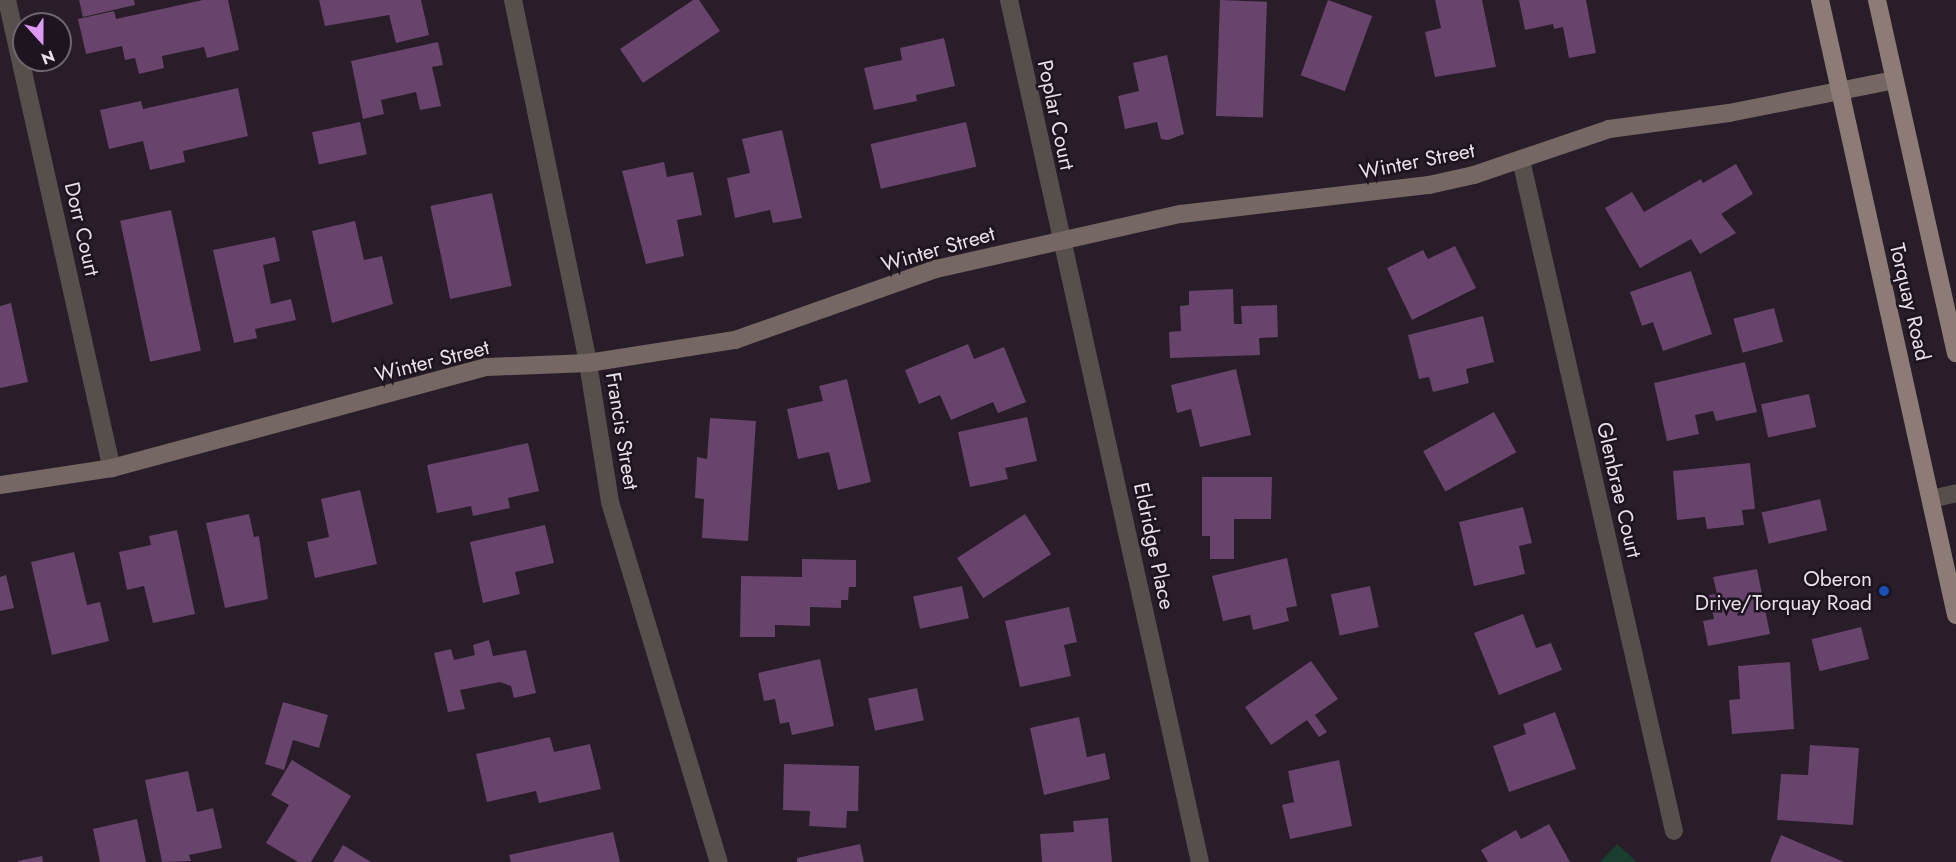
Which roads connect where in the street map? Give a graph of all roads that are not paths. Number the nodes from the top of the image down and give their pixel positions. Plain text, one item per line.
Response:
1 (7, 0) edge
2 (513, 0) edge
3 (1009, 0) edge
4 (1820, 0) edge
5 (1877, 0) edge
6 (1894, 80) junction
7 (1839, 91) junction
8 (1521, 160) junction
9 (1063, 239) junction
10 (1956, 353) edge
11 (588, 363) junction
12 (112, 468) junction
13 (0, 485) edge
14 (1956, 493) edge
15 (1931, 499) junction
16 (1956, 615) edge
17 (1674, 831) dead end
18 (718, 862) edge
19 (1200, 862) edge

1 - 12 street, Dorr Court
2 - 11 street, Francis Street
3 - 9 street, Poplar Court
4 - 7 main road, Torquay Road
5 - 6 main road, Torquay Road
6 - 7 street, Winter Street
6 - 10 main road, Torquay Road
7 - 8 street, Winter Street
7 - 15 main road, Torquay Road
8 - 9 street, Winter Street
8 - 17 street, Glenbrae Court
9 - 11 street, Winter Street
9 - 19 street, Eldridge Place
11 - 12 street, Winter Street
11 - 18 street, Francis Street
12 - 13 street, Winter Street
14 - 15 street
15 - 16 main road, Torquay Road

